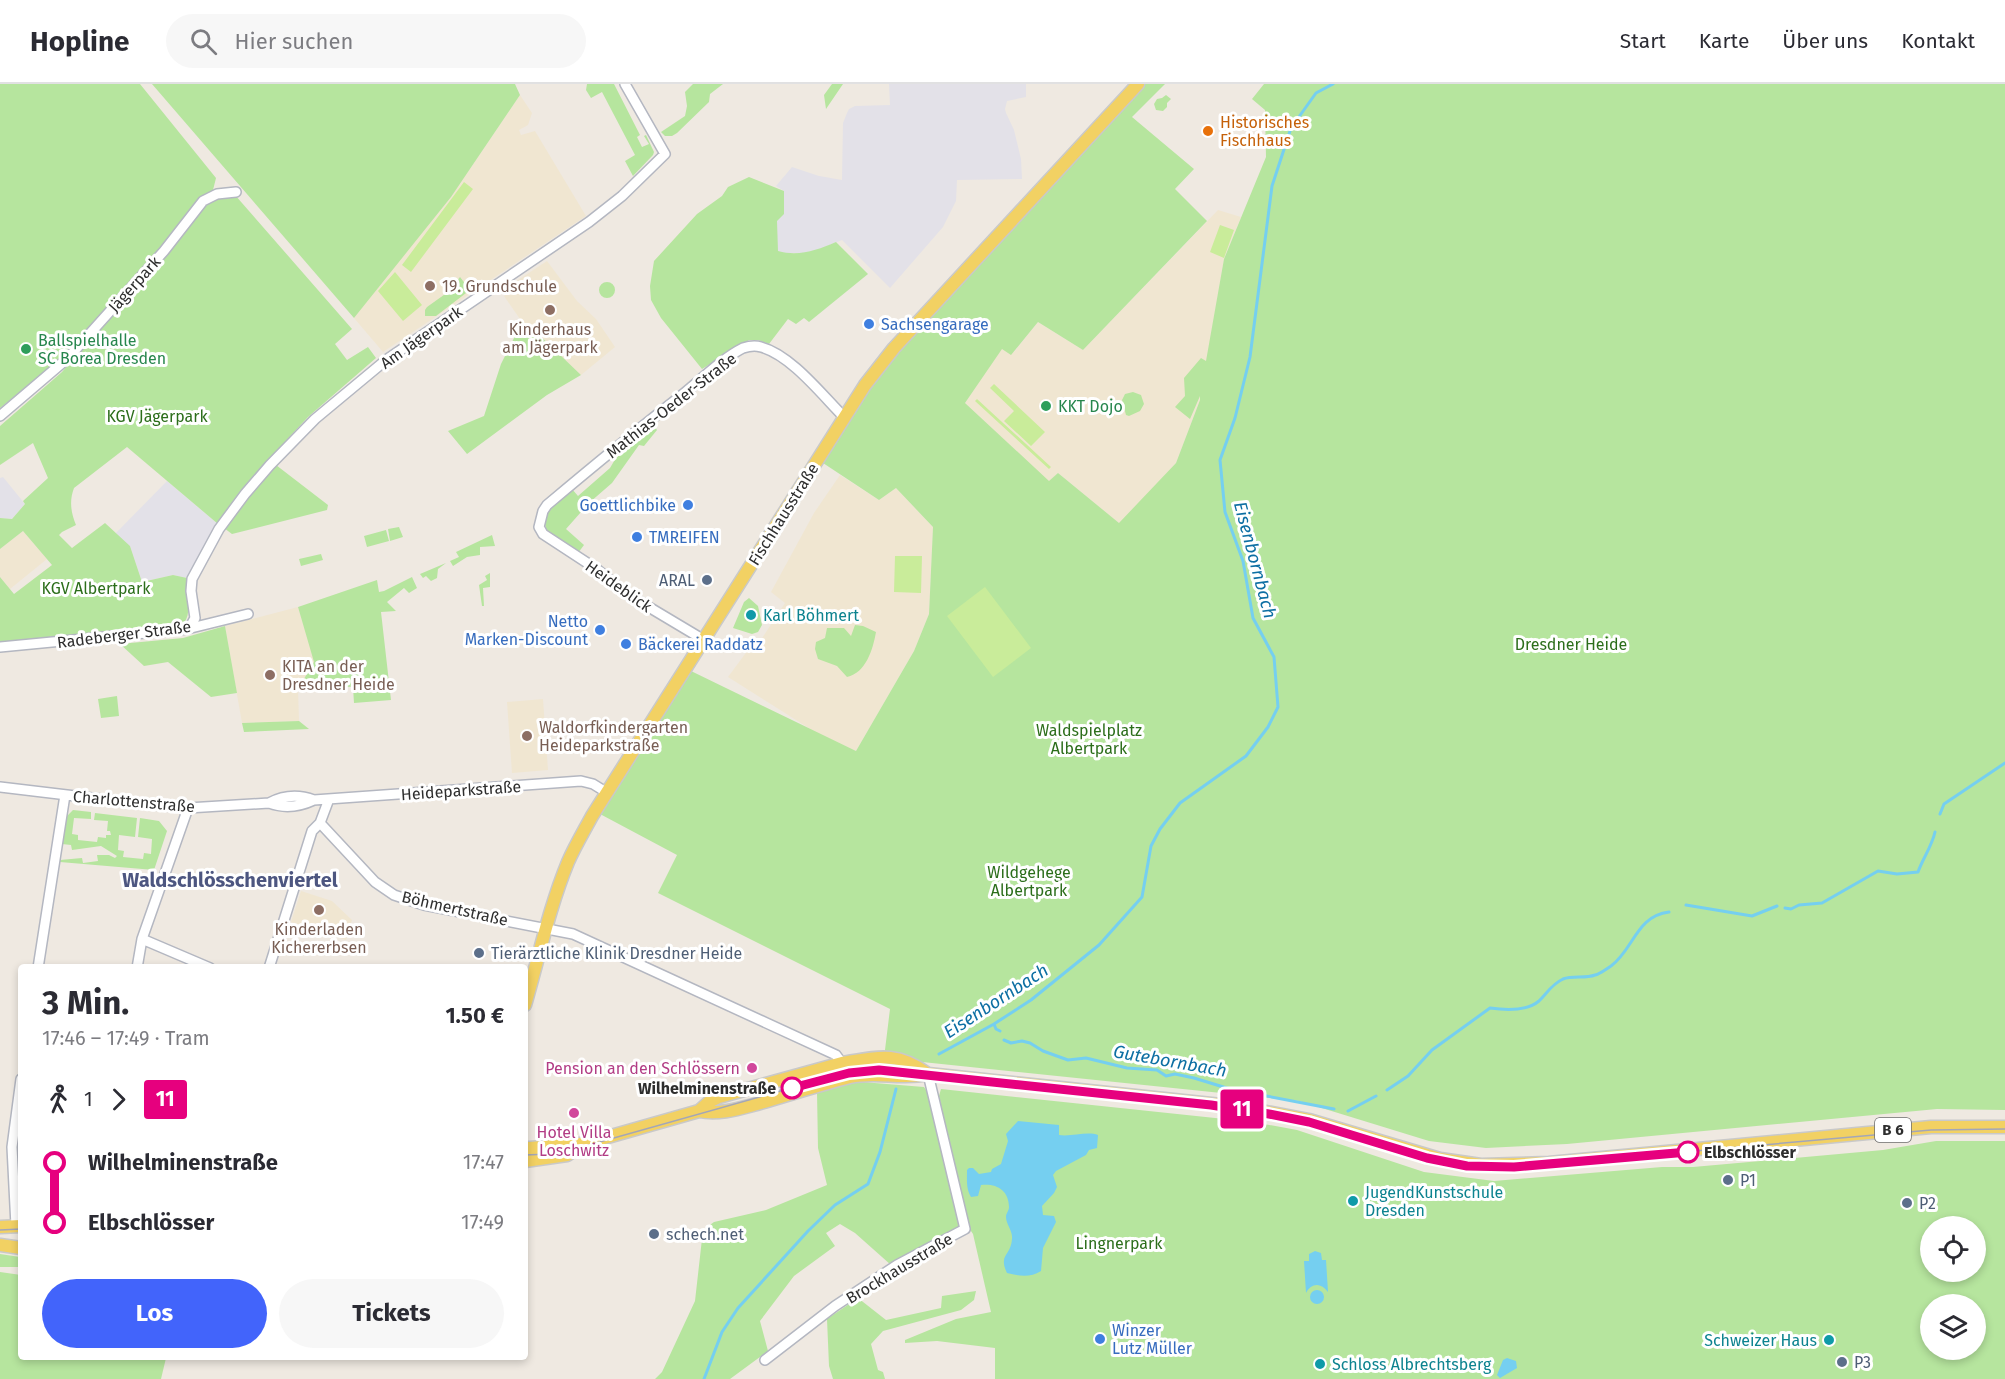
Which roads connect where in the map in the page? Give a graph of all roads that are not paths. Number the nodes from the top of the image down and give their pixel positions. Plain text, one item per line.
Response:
1 (625, 84) edge
2 (1138, 84) edge
3 (236, 192) dead end
4 (0, 416) edge
5 (844, 417) junction
6 (539, 527) joint
7 (248, 614) dead end
8 (190, 627) junction
9 (704, 640) junction
10 (0, 647) edge
11 (0, 787) edge
12 (606, 792) junction
13 (65, 795) junction
14 (314, 800) joint
15 (329, 800) junction
16 (188, 808) junction
17 (321, 823) junction
18 (546, 927) junction
19 (142, 939) junction
20 (39, 964) edge
21 (138, 964) edge
22 (201, 964) edge
23 (270, 964) edge
24 (528, 994) edge
25 (842, 1063) junction
26 (928, 1074) junction
27 (852, 1077) junction
28 (18, 1101) edge
29 (699, 1112) junction
30 (2005, 1127) edge
31 (583, 1144) junction
32 (528, 1148) edge
33 (528, 1161) edge
34 (18, 1215) edge
35 (18, 1226) edge
36 (0, 1227) edge
37 (0, 1245) edge
38 (18, 1248) edge
39 (765, 1360) dead end

1 - 8 street, Am Jägerpark
2 - 5 main road, Fischhausstraße
3 - 4 street, Jägerpark
5 - 6 street, Mathias-Oeder-Straße
5 - 9 main road, Fischhausstraße
6 - 9 street, Heideblick
7 - 8 street, Radeberger Straße
8 - 10 street, Radeberger Straße
9 - 12 main road, Fischhausstraße
11 - 13 street, Charlottenstraße
12 - 15 street, Heideparkstraße
12 - 18 main road, Fischhausstraße
13 - 16 street, Charlottenstraße
13 - 20 street
14 - 15 street, Heideparkstraße
14 - 16 street, Charlottenstraße
15 - 17 street
16 - 19 street
17 - 18 street, Böhmertstraße
17 - 23 street
18 - 24 main road, Fischhausstraße
18 - 25 street
19 - 21 street
19 - 22 street
25 - 26 main road, B 6
25 - 27 street
25 - 29 main road, B 6
26 - 27 main road, B 6
26 - 30 main road, B 6
26 - 39 street, Brockhausstraße
27 - 29 main road, B 6
28 - 34 street
29 - 31 main road, B 6
31 - 32 main road, B 6
31 - 33 main road, B 6
35 - 36 main road
37 - 38 main road

